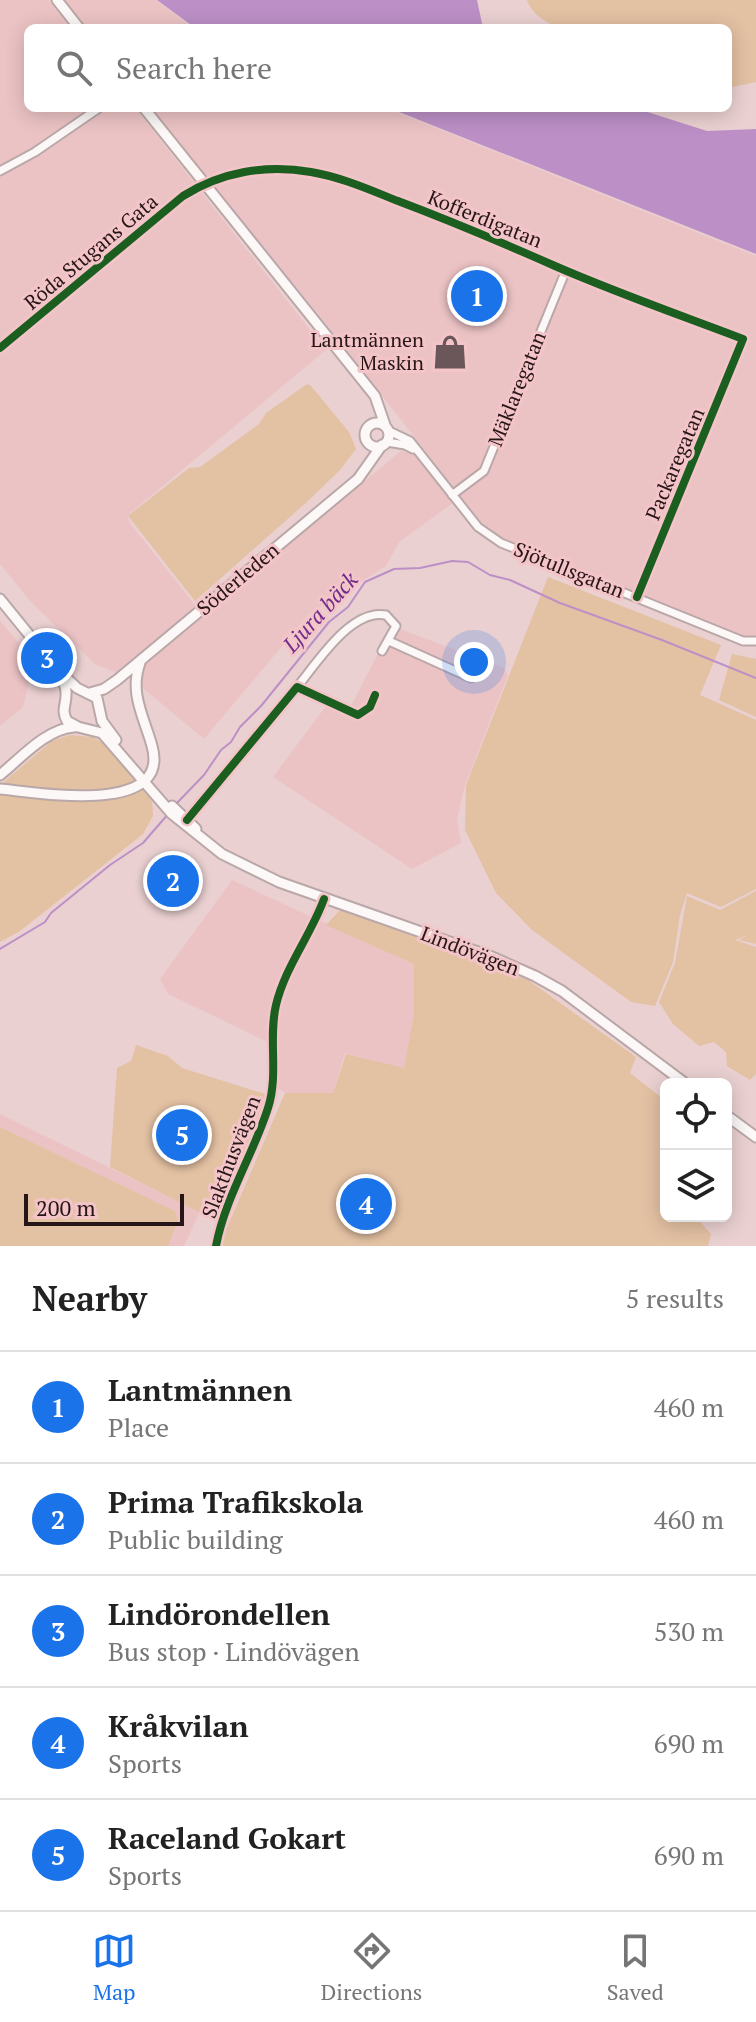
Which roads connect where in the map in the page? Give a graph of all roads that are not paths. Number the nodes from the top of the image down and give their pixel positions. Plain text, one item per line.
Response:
1 (57, 0) edge
2 (76, 24) edge
3 (93, 112) edge
4 (147, 112) edge
5 (0, 171) edge
6 (204, 183) junction
7 (566, 270) junction
8 (741, 343) joint
9 (0, 348) edge
10 (367, 388) junction
11 (369, 427) junction
12 (387, 428) junction
13 (368, 442) junction
14 (384, 444) junction
15 (415, 450) junction
16 (358, 479) junction
17 (452, 495) junction
18 (637, 597) junction
19 (0, 599) edge
20 (389, 641) junction
21 (756, 641) edge
22 (382, 651) dead end
23 (141, 660) junction
24 (57, 669) junction
25 (471, 678) dead end
26 (117, 680) junction
27 (297, 687) junction
28 (86, 692) junction
29 (375, 695) dead end
30 (64, 704) junction
31 (100, 710) junction
32 (81, 727) junction
33 (45, 739) junction
34 (0, 775) edge
35 (145, 778) junction
36 (0, 789) edge
37 (172, 810) junction
38 (187, 820) junction
39 (233, 858) junction
40 (324, 899) junction
41 (678, 1078) edge
42 (732, 1119) edge
43 (756, 1137) edge
44 (216, 1246) edge

1 - 2 main road
3 - 5 street
4 - 6 main road, Sjötullsgatan
6 - 7 street, Kofferdigatan
6 - 9 street, Röda Stugans Gata
6 - 10 main road, Sjötullsgatan
7 - 8 street, Kofferdigatan
7 - 17 street, Mäklaregatan
8 - 18 street, Packaregatan
10 - 11 main road
10 - 12 main road, Sjötullsgatan
11 - 12 main road
11 - 13 main road
12 - 14 main road
12 - 15 street, Sjötullsgatan
13 - 14 main road
13 - 16 main road
14 - 15 street
14 - 16 main road, Söderleden
15 - 17 street, Sjötullsgatan
16 - 23 main road, Söderleden
17 - 18 street, Sjötullsgatan
18 - 21 street, Sjötullsgatan
19 - 24 main road
20 - 22 street
20 - 25 street
20 - 27 street
23 - 26 main road, Söderleden
23 - 35 main road
24 - 28 main road
24 - 30 main road
26 - 28 main road, Söderleden
26 - 31 main road, Söderleden
27 - 29 street
27 - 38 street
28 - 30 main road
28 - 31 main road
30 - 32 main road
30 - 33 main road
31 - 32 main road
31 - 35 main road, Lindövägen
32 - 33 main road
32 - 35 main road, Lindövägen
33 - 34 main road
35 - 36 main road
35 - 37 main road, Lindövägen
37 - 38 main road, Lindövägen
37 - 39 main road, Lindövägen
38 - 39 main road, Lindövägen
39 - 40 main road, Lindövägen
40 - 41 main road, Lindövägen
40 - 44 street, Slakthusvägen
42 - 43 main road

